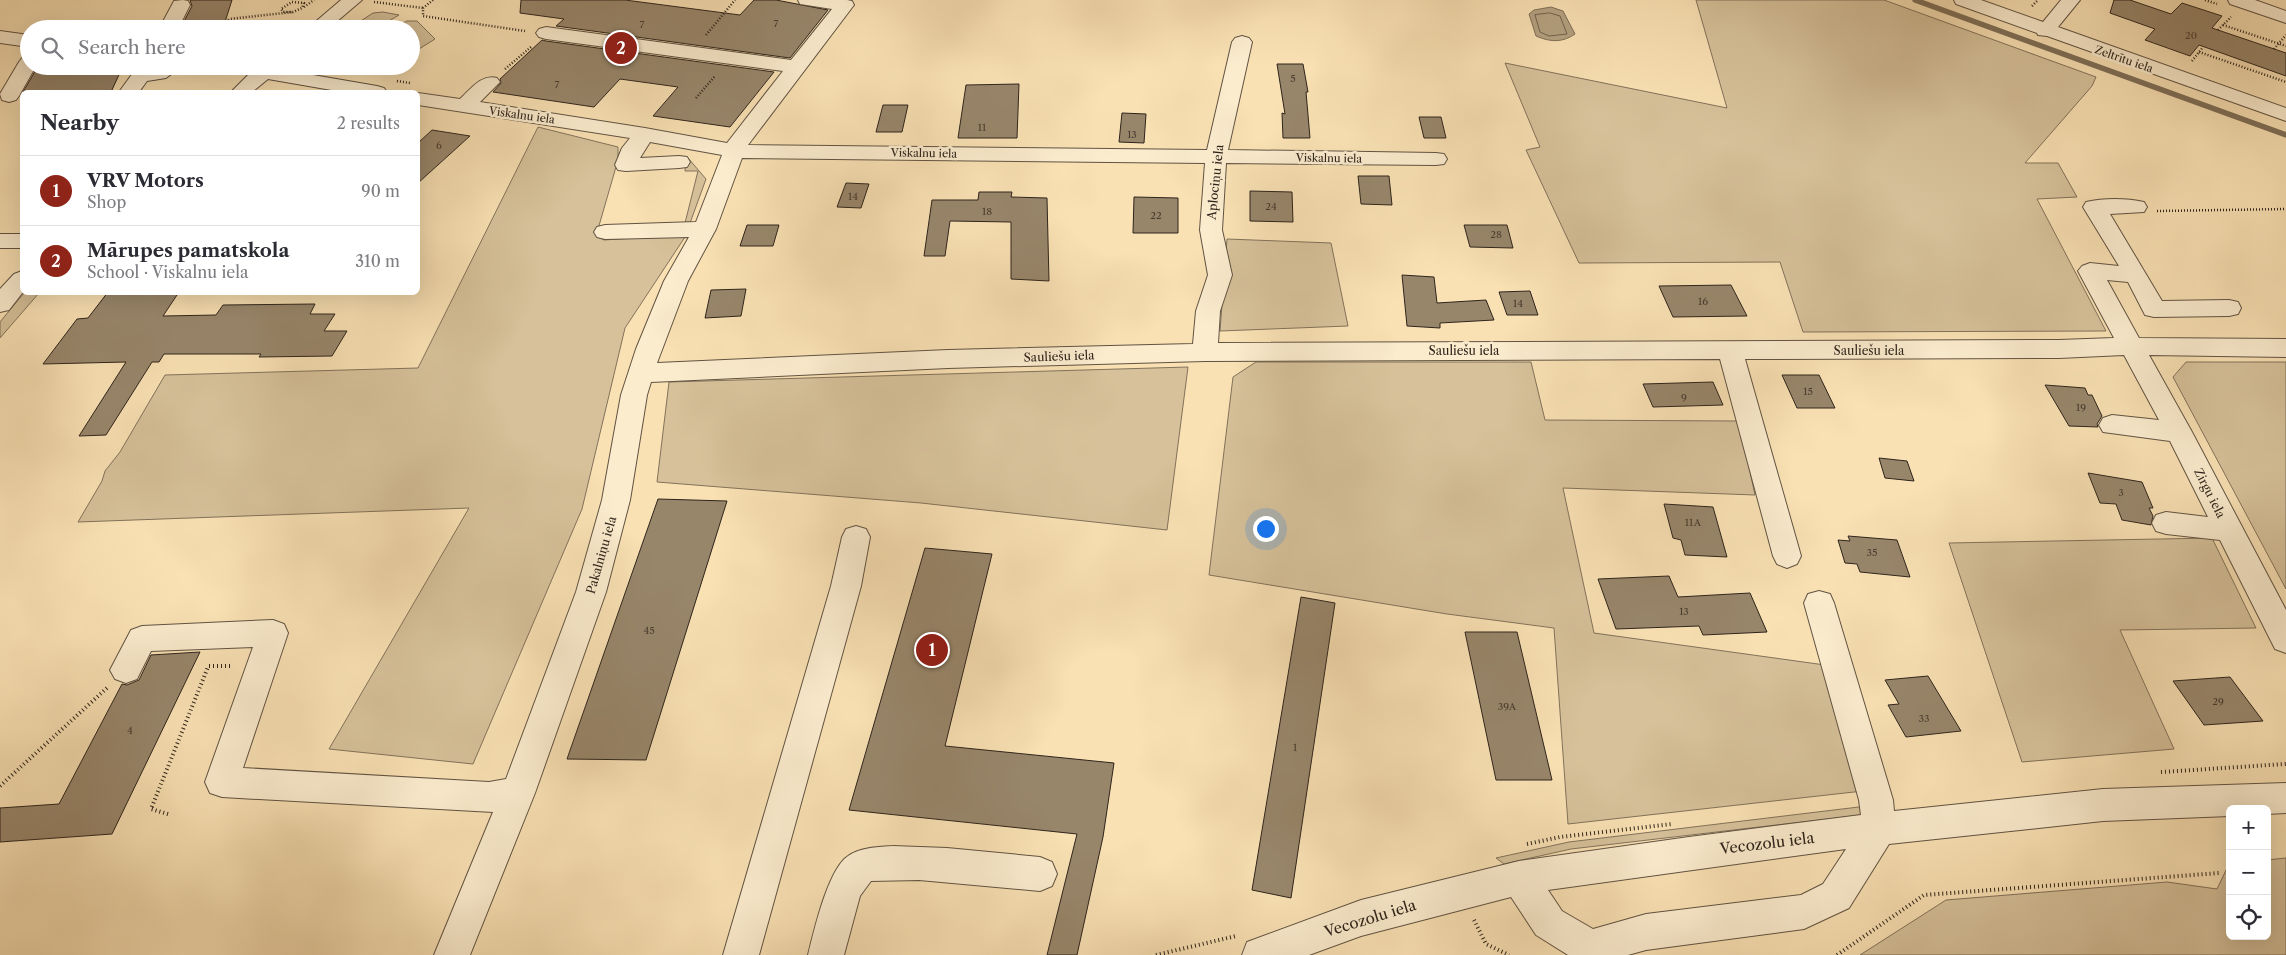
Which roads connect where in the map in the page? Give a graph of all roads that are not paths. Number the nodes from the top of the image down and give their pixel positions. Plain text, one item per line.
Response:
1 (807, 0) edge
2 (1963, 0) edge
3 (2071, 0) edge
4 (361, 1) edge
5 (181, 5) dead end
6 (2237, 6) edge
7 (2286, 17) edge
8 (173, 20) edge
9 (330, 20) edge
10 (2045, 31) junction
11 (546, 33) road end
12 (0, 38) edge
13 (20, 40) edge
14 (1242, 42) dead end
15 (796, 67) junction
16 (21, 75) edge
17 (141, 75) edge
18 (260, 75) edge
19 (296, 75) edge
20 (497, 76) road end
21 (130, 90) edge
22 (243, 90) edge
23 (367, 90) edge
24 (9, 96) dead end
25 (420, 99) edge
26 (463, 107) junction
27 (2286, 115) edge
28 (644, 134) junction
29 (734, 151) junction
30 (1216, 157) junction
31 (1436, 159) dead end
32 (679, 162) dead end
33 (2136, 207) road end
34 (704, 229) junction
35 (605, 232) dead end
36 (0, 241) edge
37 (20, 241) edge
38 (2136, 275) junction
39 (20, 281) edge
40 (0, 304) edge
41 (2229, 308) dead end
42 (2130, 346) junction
43 (2286, 348) edge
44 (1730, 350) junction
45 (1205, 352) junction
46 (642, 373) junction
47 (2112, 425) dead end
48 (2179, 432) junction
49 (2166, 523) dead end
50 (2228, 530) junction
51 (856, 536) dead end
52 (1787, 556) dead end
53 (1819, 603) dead end
54 (2286, 640) edge
55 (126, 670) road end
56 (518, 793) junction
57 (2286, 798) edge
58 (1879, 829) junction
59 (1040, 874) dead end
60 (1519, 878) junction
61 (452, 955) edge
62 (741, 955) edge
63 (826, 955) edge
64 (1260, 955) edge

1 - 15 street, Pakalniņu iela
2 - 10 street, Zeltrītu iela
3 - 10 street
4 - 9 street
5 - 8 street
6 - 7 street
10 - 27 street, Zeltrītu iela
11 - 15 street
12 - 13 street
14 - 30 street, Aplociņu iela
15 - 29 street, Pakalniņu iela
16 - 24 street
17 - 21 street
18 - 22 street
19 - 23 street
20 - 26 street
25 - 26 street, Viskalnu iela
26 - 28 street, Viskalnu iela
28 - 29 street, Viskalnu iela
28 - 32 street
29 - 30 street, Viskalnu iela
29 - 34 street, Pakalniņu iela
30 - 31 street, Viskalnu iela
30 - 45 street, Aplociņu iela
33 - 38 street
34 - 35 street
34 - 46 street, Pakalniņu iela
36 - 37 street
38 - 41 street
38 - 42 street, Zirgu iela
39 - 40 street
42 - 43 street, Sauliešu iela
42 - 44 street, Sauliešu iela
42 - 48 street, Zirgu iela
44 - 45 street, Sauliešu iela
44 - 52 street
45 - 46 street, Sauliešu iela
46 - 56 street, Pakalniņu iela
47 - 48 street
48 - 50 street, Zirgu iela
49 - 50 street
50 - 54 street, Zirgu iela
51 - 62 street
53 - 58 street
55 - 56 street
56 - 61 street, Pakalniņu iela
57 - 58 street, Vecozolu iela
58 - 60 street, Vecozolu iela
58 - 60 street
59 - 63 street
60 - 64 street, Vecozolu iela

